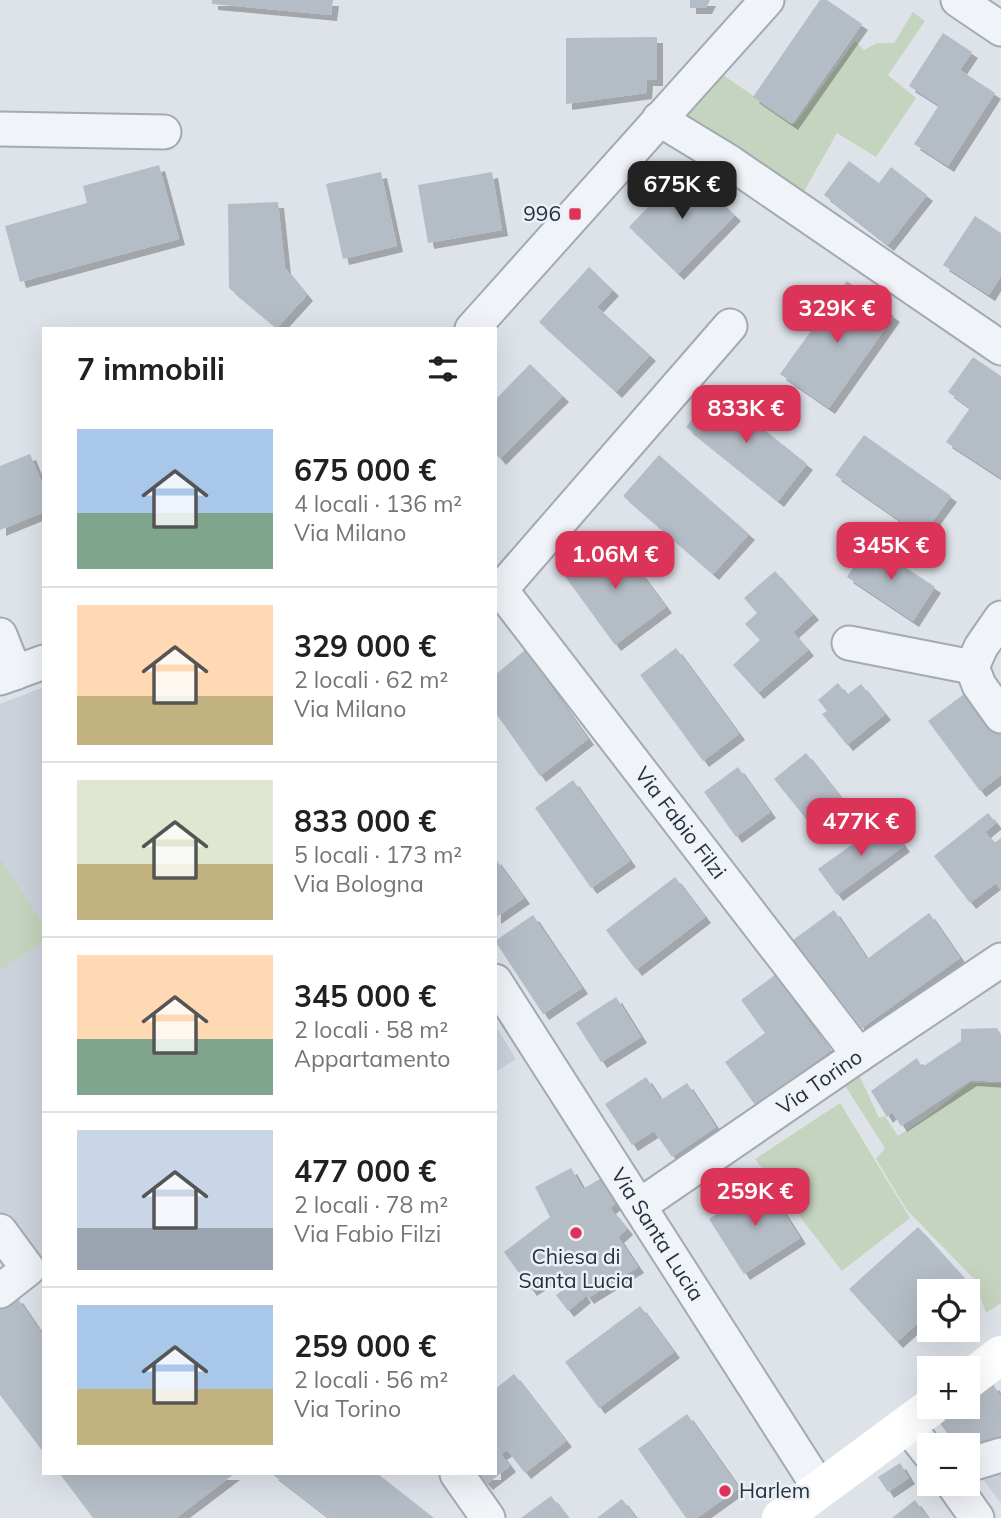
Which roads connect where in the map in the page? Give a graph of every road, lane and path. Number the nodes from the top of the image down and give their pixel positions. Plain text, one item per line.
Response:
1 (767, 0) edge
2 (958, 0) edge
3 (1001, 29) edge
4 (659, 119) junction
5 (0, 128) edge
6 (164, 132) dead end
7 (730, 326) dead end
8 (474, 327) edge
9 (1001, 348) edge
10 (498, 593) edge
11 (1001, 618) edge
12 (0, 635) edge
13 (849, 643) dead end
14 (972, 667) junction
15 (20, 671) edge
16 (1001, 716) edge
17 (1001, 960) edge
18 (497, 984) edge
19 (859, 1055) junction
20 (639, 1206) junction
21 (0, 1231) edge
22 (0, 1291) edge
23 (1001, 1355) edge
24 (980, 1371) edge
25 (922, 1428) edge
26 (1001, 1455) edge
27 (980, 1461) edge
28 (458, 1475) edge
29 (820, 1489) junction
30 (961, 1496) edge
31 (488, 1518) edge
32 (781, 1518) edge
33 (977, 1518) edge

1 - 4 street
2 - 3 street
4 - 8 street
4 - 9 street
5 - 6 street
7 - 10 street
10 - 19 street, Via Fabio Filzi
11 - 14 street
12 - 15 street
13 - 14 street
14 - 16 street
17 - 19 street, Via Torino
18 - 20 street, Via Santa Lucia
19 - 20 street, Via Torino
20 - 29 street, Via Santa Lucia
21 - 22 street
23 - 24 street
25 - 29 street
26 - 27 street
28 - 31 street
29 - 32 street
30 - 33 street

